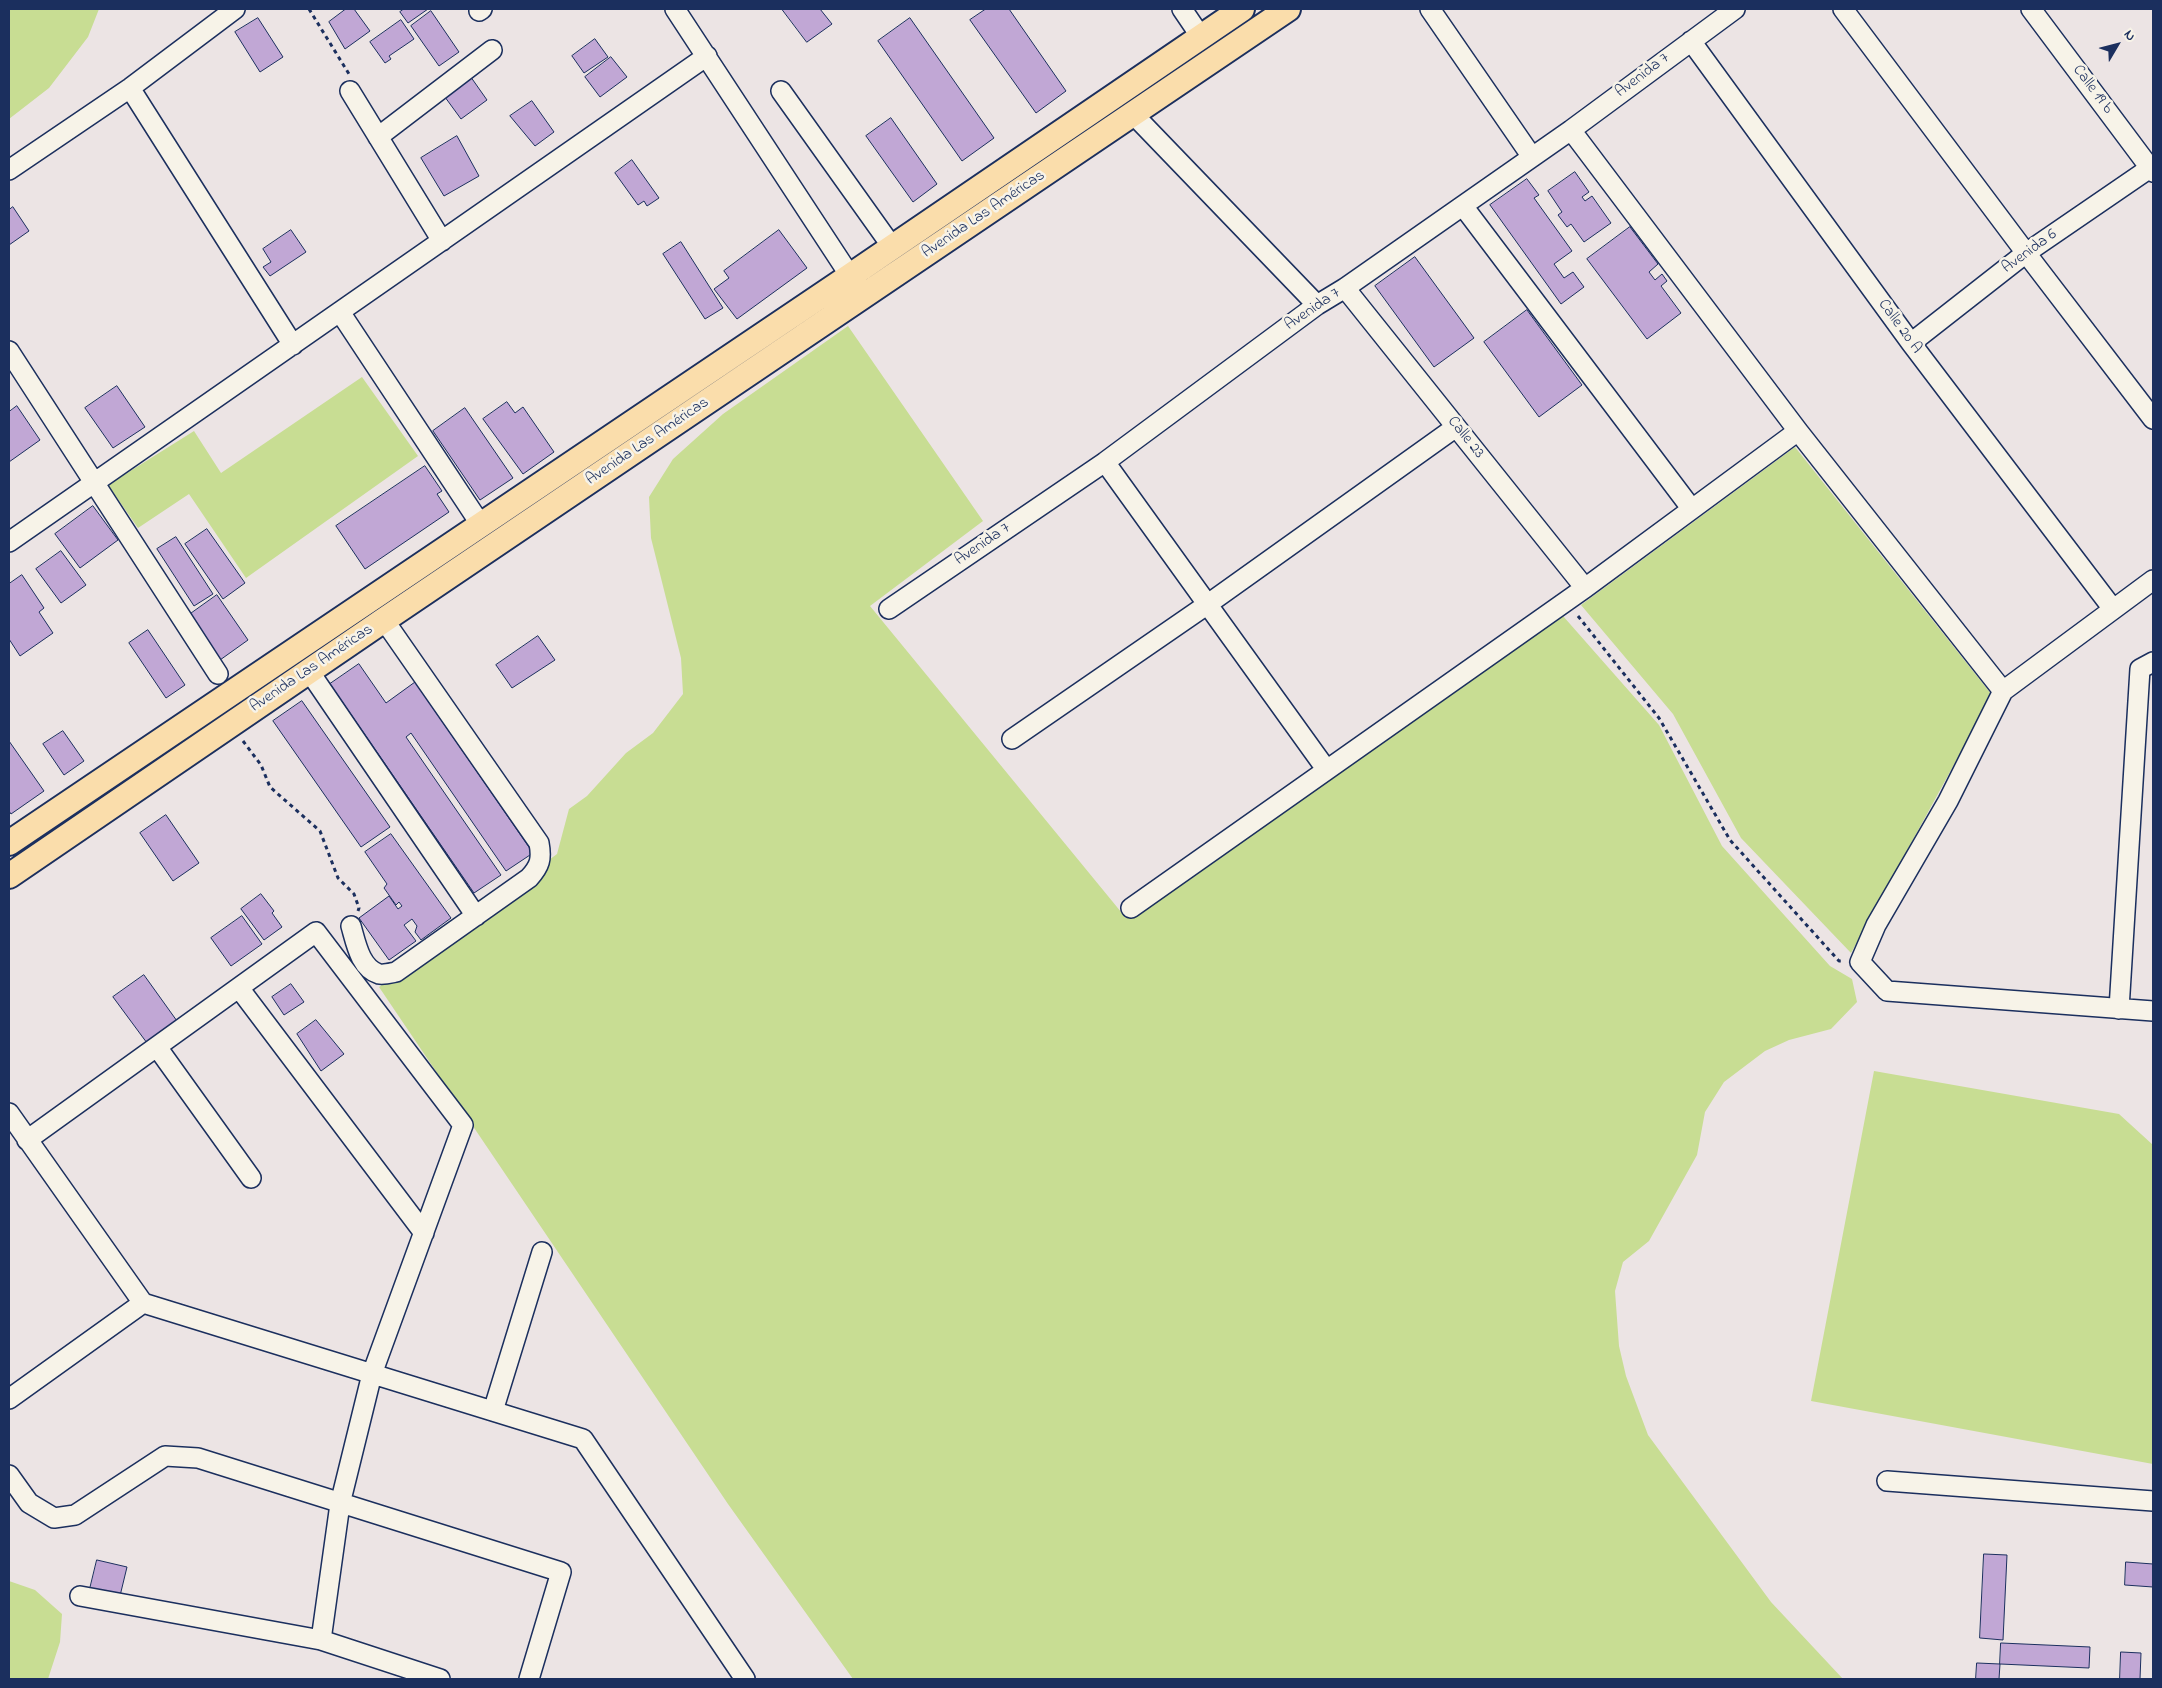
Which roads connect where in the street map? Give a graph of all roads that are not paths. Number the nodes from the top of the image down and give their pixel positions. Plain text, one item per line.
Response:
1 (235, 9) edge
2 (675, 9) edge
3 (1182, 9) edge
4 (1242, 9) edge
5 (1288, 9) edge
6 (1430, 9) edge
7 (1734, 9) edge
8 (1843, 9) edge
9 (2031, 9) edge
10 (1201, 37) junction
11 (1691, 41) junction
12 (492, 50) dead end
13 (707, 56) junction
14 (130, 88) junction
15 (350, 91) road end
16 (781, 91) dead end
17 (1134, 114) junction
18 (1571, 130) junction
19 (378, 137) junction
20 (1532, 157) junction
21 (2152, 169) edge
22 (9, 170) edge
23 (1463, 206) junction
24 (442, 241) junction
25 (892, 248) junction
26 (2026, 253) junction
27 (850, 276) junction
28 (1345, 288) junction
29 (863, 296) junction
30 (1317, 305) junction
31 (340, 312) junction
32 (1911, 344) junction
33 (293, 345) junction
34 (9, 351) edge
35 (2153, 419) edge
36 (1456, 427) junction
37 (1798, 431) junction
38 (1106, 462) junction
39 (95, 483) junction
40 (1691, 508) junction
41 (481, 525) junction
42 (9, 542) edge
43 (2153, 580) edge
44 (1585, 588) junction
45 (1208, 604) junction
46 (889, 609) dead end
47 (2113, 609) junction
48 (384, 620) junction
49 (2153, 662) edge
50 (309, 671) junction
51 (218, 674) dead end
52 (2003, 691) junction
53 (1012, 739) dead end
54 (1326, 769) junction
55 (9, 843) edge
56 (9, 876) edge
57 (1131, 908) dead end
58 (476, 916) junction
59 (351, 926) road end
60 (239, 988) junction
61 (2119, 1009) junction
62 (2153, 1011) edge
63 (157, 1047) junction
64 (9, 1113) edge
65 (28, 1140) junction
66 (251, 1178) dead end
67 (424, 1233) junction
68 (542, 1252) dead end
69 (142, 1303) junction
70 (372, 1374) junction
71 (10, 1396) edge
72 (493, 1411) junction
73 (9, 1475) edge
74 (1888, 1481) dead end
75 (2153, 1500) edge
76 (340, 1504) junction
77 (80, 1596) dead end
78 (321, 1640) junction
79 (440, 1679) edge
80 (530, 1679) edge
81 (746, 1679) edge

1 - 14 street
2 - 13 street
3 - 10 street
4 - 10 main road, Avenida Las Américas
5 - 17 main road, Avenida Las Américas
6 - 20 street
7 - 11 street, Avenida 7
8 - 26 street
9 - 21 street, Calle 19 b
10 - 25 main road, Avenida Las Américas
11 - 18 street, Avenida 7
11 - 32 street, Calle 20 A
12 - 19 street
13 - 24 street
13 - 27 street
14 - 22 street
14 - 33 street
15 - 19 street
16 - 25 street
17 - 29 main road, Avenida Las Américas
17 - 30 street
18 - 20 street, Avenida 7
18 - 37 street
19 - 24 street
20 - 23 street, Avenida 7
21 - 26 street, Avenida 6
23 - 28 street, Avenida 7
23 - 40 street
24 - 31 street
25 - 27 main road, Avenida Las Américas
26 - 32 street, Avenida 6
26 - 35 street
27 - 29 street
27 - 41 main road, Avenida Las Américas
28 - 30 street, Avenida 7
28 - 36 street, Calle 23
29 - 48 main road, Avenida Las Américas
30 - 38 street, Avenida 7
31 - 33 street
31 - 41 street
32 - 47 street, Calle 20 A
33 - 39 street
34 - 39 street
36 - 44 street, Calle 23
36 - 45 street
37 - 40 street
37 - 52 street
38 - 45 street
38 - 46 street, Avenida 7
39 - 42 street
39 - 51 street
40 - 44 street
41 - 55 main road, Avenida Las Américas
43 - 47 street
44 - 54 street
45 - 53 street
45 - 54 street
47 - 52 street
48 - 50 main road, Avenida Las Américas
48 - 58 street
49 - 61 street
50 - 56 main road, Avenida Las Américas
50 - 58 street
52 - 61 street
54 - 57 street
58 - 59 street
60 - 63 street
60 - 67 street
60 - 67 street
61 - 62 street
63 - 65 street
63 - 66 street
64 - 65 street
65 - 69 street
67 - 70 street
68 - 72 street
69 - 70 street
69 - 71 street
70 - 72 street
70 - 76 street
72 - 81 street
73 - 76 street
74 - 75 street
76 - 78 street
76 - 80 street
77 - 78 street
78 - 79 street

